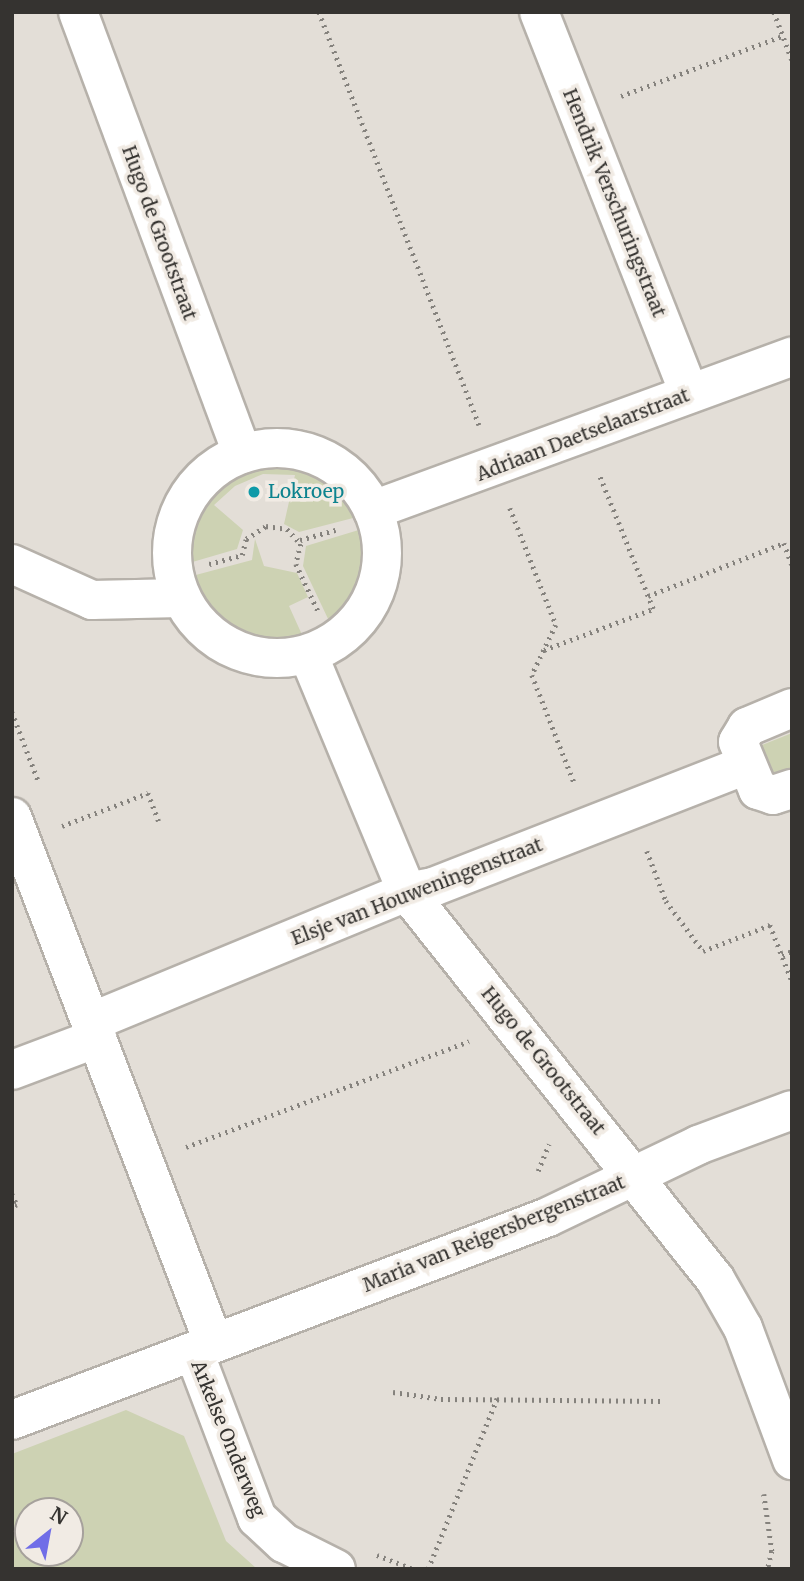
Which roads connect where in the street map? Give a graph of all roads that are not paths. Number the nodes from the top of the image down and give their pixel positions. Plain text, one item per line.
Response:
1 (78, 12) edge
2 (539, 12) edge
3 (792, 357) edge
4 (689, 393) junction
5 (242, 453) junction
6 (373, 510) junction
7 (12, 564) edge
8 (178, 586) junction
9 (321, 648) junction
10 (792, 708) edge
11 (746, 765) junction
12 (792, 789) edge
13 (17, 830) edge
14 (407, 892) junction
15 (94, 1030) junction
16 (12, 1070) edge
17 (792, 1110) edge
18 (636, 1177) junction
19 (204, 1348) junction
20 (12, 1420) edge
21 (792, 1460) edge
22 (351, 1559) edge

1 - 5 street, Hugo de Grootstraat
2 - 4 street, Hendrik Verschuringstraat
3 - 4 street, Adriaan Daetselaarstraat
4 - 6 street, Adriaan Daetselaarstraat
5 - 6 street
5 - 8 street
6 - 9 street
7 - 8 street
8 - 9 street
9 - 14 street, Hugo de Grootstraat
10 - 11 street
11 - 12 street
11 - 14 street, Elsje van Houweningenstraat
13 - 15 street
14 - 15 street, Elsje van Houweningenstraat
14 - 18 street, Hugo de Grootstraat
15 - 16 street, Elsje van Houweningenstraat
15 - 19 street
17 - 18 street, Maria van Reigersbergenstraat
18 - 19 street, Maria van Reigersbergenstraat
18 - 21 street, Hugo de Grootstraat
19 - 20 street, Maria van Reigersbergenstraat
19 - 22 street, Arkelse Onderweg

